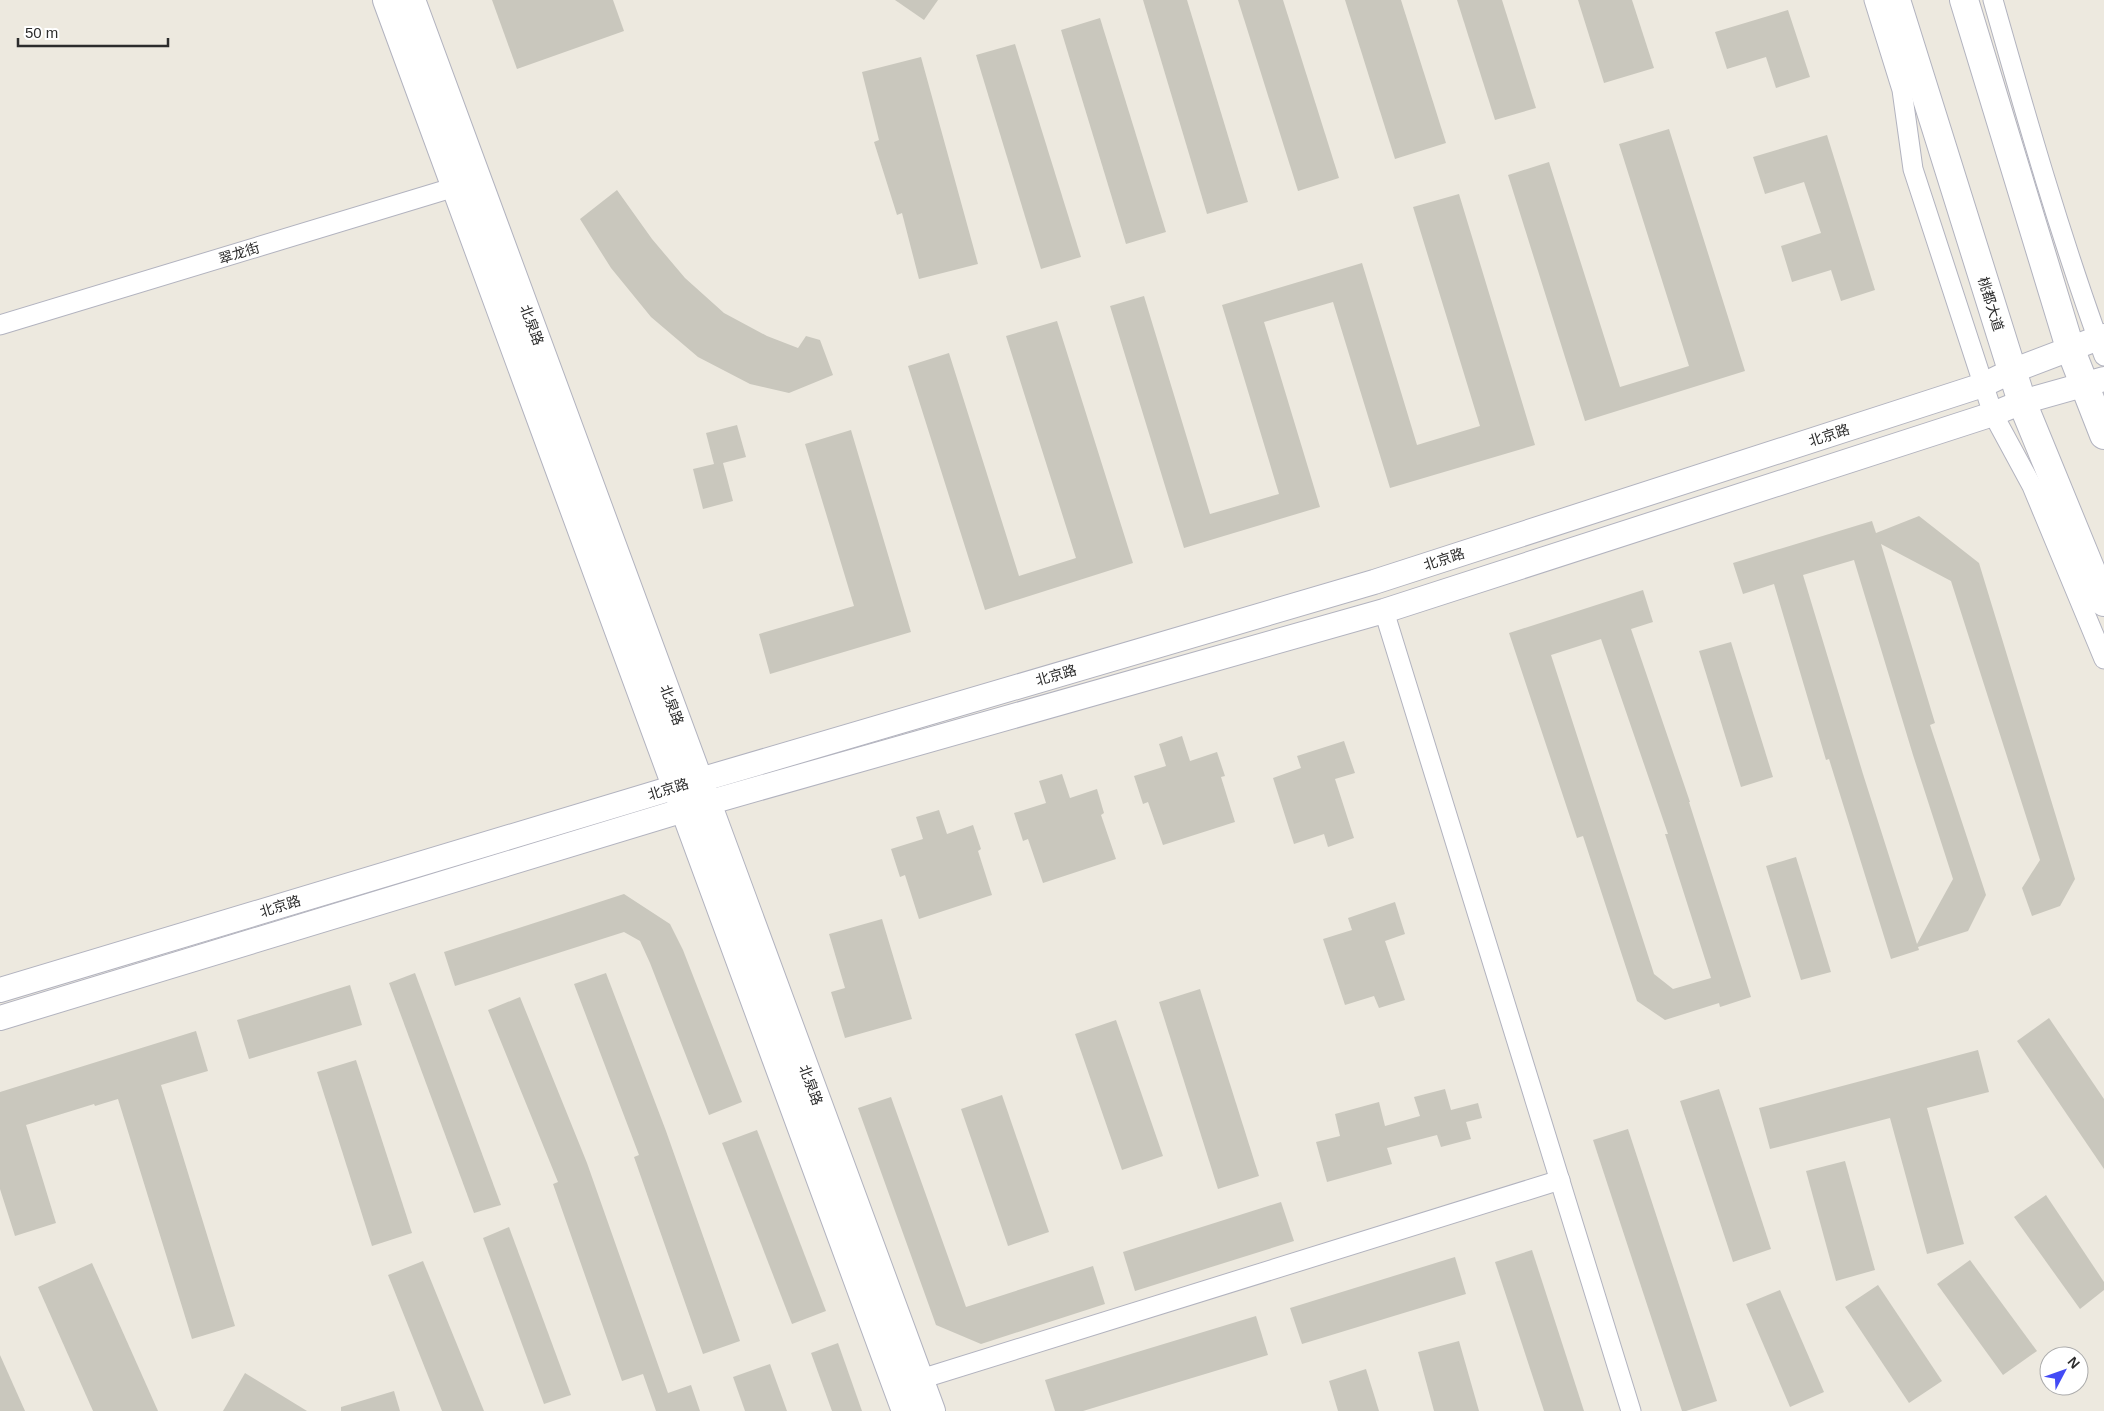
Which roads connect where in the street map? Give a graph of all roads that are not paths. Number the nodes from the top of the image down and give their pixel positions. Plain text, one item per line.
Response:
1 (387, 0) edge
2 (411, 0) edge
3 (1874, 0) edge
4 (1896, 0) edge
5 (1964, 0) edge
6 (1993, 0) edge
7 (468, 184) junction
8 (0, 325) edge
9 (2102, 343) edge
10 (2070, 348) junction
11 (2012, 371) junction
12 (2094, 382) edge
13 (1983, 385) junction
14 (2022, 402) junction
15 (1993, 414) junction
16 (2104, 435) edge
17 (2104, 602) edge
18 (1384, 611) junction
19 (2104, 659) edge
20 (692, 795) junction
21 (0, 990) edge
22 (0, 1018) edge
23 (1560, 1180) junction
24 (908, 1392) edge
25 (931, 1411) edge
26 (1631, 1411) edge

1 - 7 main road, 北泉路
2 - 7 main road, 北泉路
3 - 13 street
4 - 11 main road, 桃都大道
5 - 10 main road
6 - 9 street
7 - 8 street, 翠龙街
7 - 20 main road, 北泉路
9 - 10 street, 北京路
10 - 11 street, 北京路
10 - 12 main road
11 - 13 street, 北京路
11 - 14 main road, 桃都大道
12 - 14 street, 北京路
12 - 16 main road
13 - 15 street
13 - 20 street, 北京路
14 - 15 street, 北京路
14 - 17 main road, 桃都大道
15 - 18 street, 北京路
15 - 19 street
18 - 20 street, 北京路
18 - 23 street
20 - 21 street, 北京路
20 - 22 street, 北京路
20 - 24 main road, 北泉路
23 - 24 street
23 - 26 street
24 - 25 main road, 北泉路

